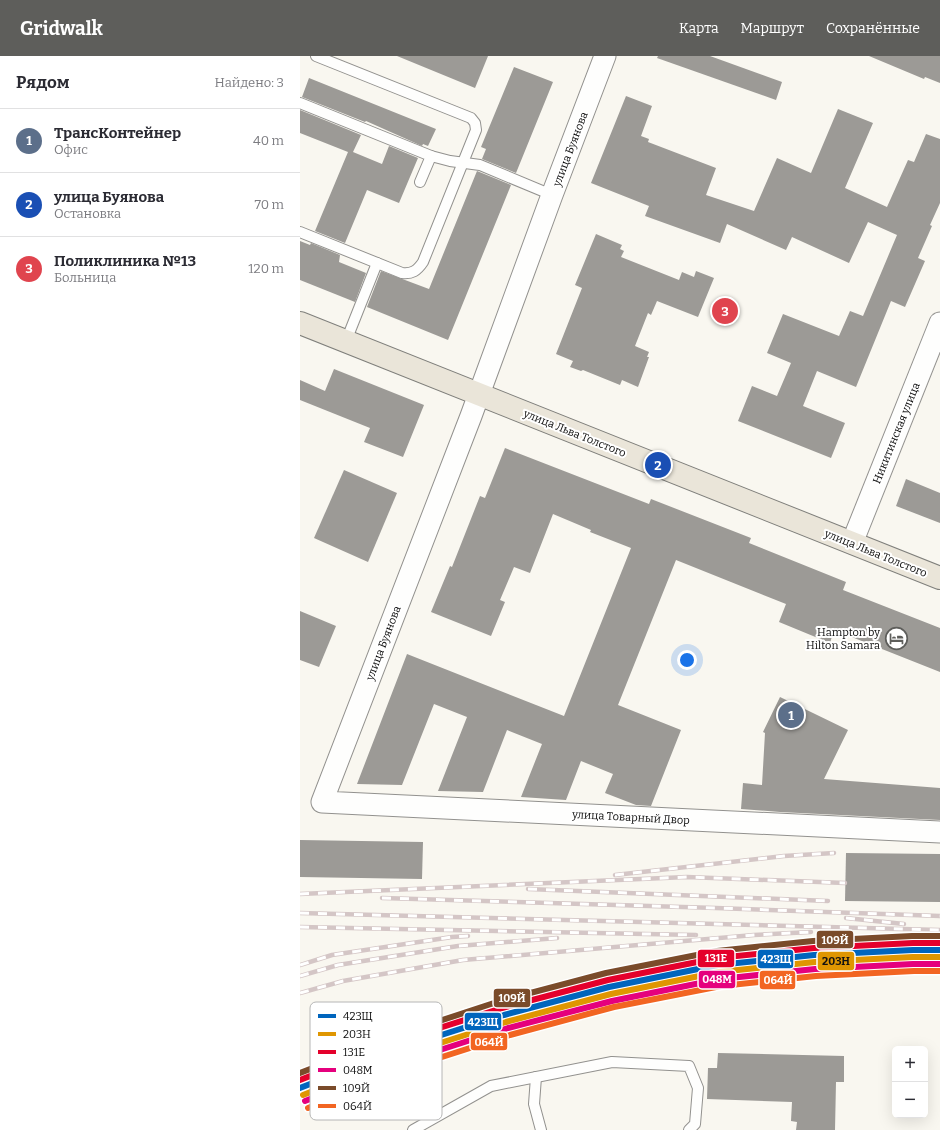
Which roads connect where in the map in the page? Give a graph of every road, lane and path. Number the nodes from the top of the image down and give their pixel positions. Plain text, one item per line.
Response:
1 (316, 56) edge
2 (605, 56) edge
3 (300, 103) edge
4 (431, 156) junction
5 (463, 163) junction
6 (420, 182) dead end
7 (552, 195) junction
8 (300, 232) edge
9 (377, 263) junction
10 (300, 322) edge
11 (940, 323) edge
12 (346, 341) junction
13 (478, 394) junction
14 (852, 543) junction
15 (940, 578) edge
16 (322, 802) joint
17 (940, 832) edge
18 (536, 1077) junction
19 (442, 1114) edge
20 (432, 1120) edge
21 (414, 1130) edge
22 (541, 1130) edge
23 (689, 1130) edge

1 - 5 lane
2 - 7 street, улица Буянова
3 - 4 lane
4 - 5 lane
4 - 6 lane
5 - 7 lane
5 - 9 lane
7 - 13 street, улица Буянова
8 - 9 lane
9 - 12 lane
10 - 12 main road, улица Льва Толстого
11 - 14 street, Никитинская улица
12 - 13 main road, улица Льва Толстого
13 - 14 main road, улица Льва Толстого
13 - 16 street, улица Буянова
14 - 15 main road, улица Льва Толстого
16 - 17 street, улица Товарный Двор
18 - 19 lane
18 - 22 lane
18 - 23 lane
20 - 21 lane

